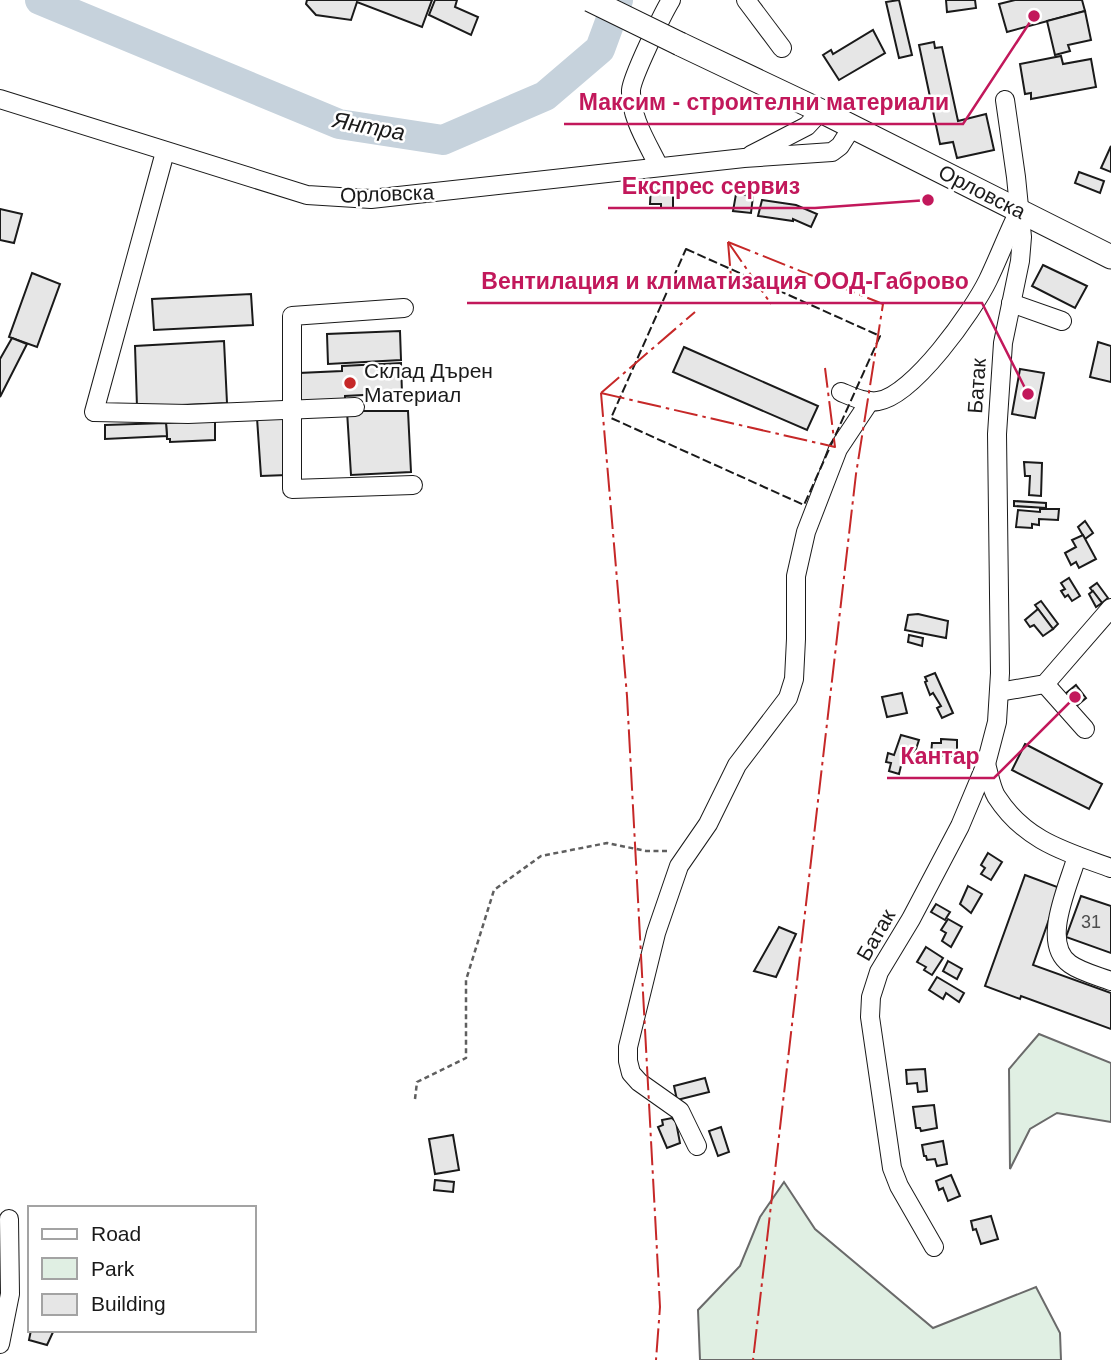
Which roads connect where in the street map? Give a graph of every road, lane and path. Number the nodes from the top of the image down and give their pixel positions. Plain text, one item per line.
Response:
1 (590, 0) edge
2 (671, 0) edge
3 (746, 0) edge
4 (782, 48) dead end
5 (0, 99) edge
6 (1005, 100) dead end
7 (821, 111) junction
8 (852, 127) junction
9 (165, 152) junction
10 (744, 158) junction
11 (659, 167) junction
12 (1018, 211) junction
13 (1111, 257) edge
14 (1011, 303) junction
15 (404, 308) dead end
16 (1062, 321) dead end
17 (841, 392) dead end
18 (870, 401) junction
19 (355, 407) dead end
20 (291, 410) junction
21 (413, 485) dead end
22 (1111, 608) edge
23 (1045, 684) junction
24 (999, 692) junction
25 (1085, 729) dead end
26 (986, 764) junction
27 (689, 851) junction
28 (1077, 856) junction
29 (1111, 868) edge
30 (1111, 981) edge
31 (415, 1099) dead end
32 (697, 1146) dead end
33 (9, 1219) dead end
34 (934, 1247) dead end
35 (0, 1344) edge

1 - 7 main road, bridge
2 - 11 street
3 - 4 street
5 - 9 street, Орловска
6 - 12 street, Батак
7 - 8 main road, Орловска
7 - 10 street, Орловска
8 - 10 street, Орловска
8 - 12 main road, Орловска
9 - 11 street, Орловска
9 - 20 street
10 - 11 street, Орловска
12 - 13 main road, Орловска
12 - 14 street, Батак
12 - 18 street
14 - 16 street
14 - 24 street, Батак
15 - 20 street
17 - 18 street
18 - 27 street
19 - 20 street
20 - 21 street
22 - 23 street
23 - 24 street
23 - 25 street
24 - 26 street, Батак
26 - 28 street
26 - 34 street, Батак
27 - 31 path
27 - 32 street
28 - 29 street
28 - 30 street
33 - 35 street

